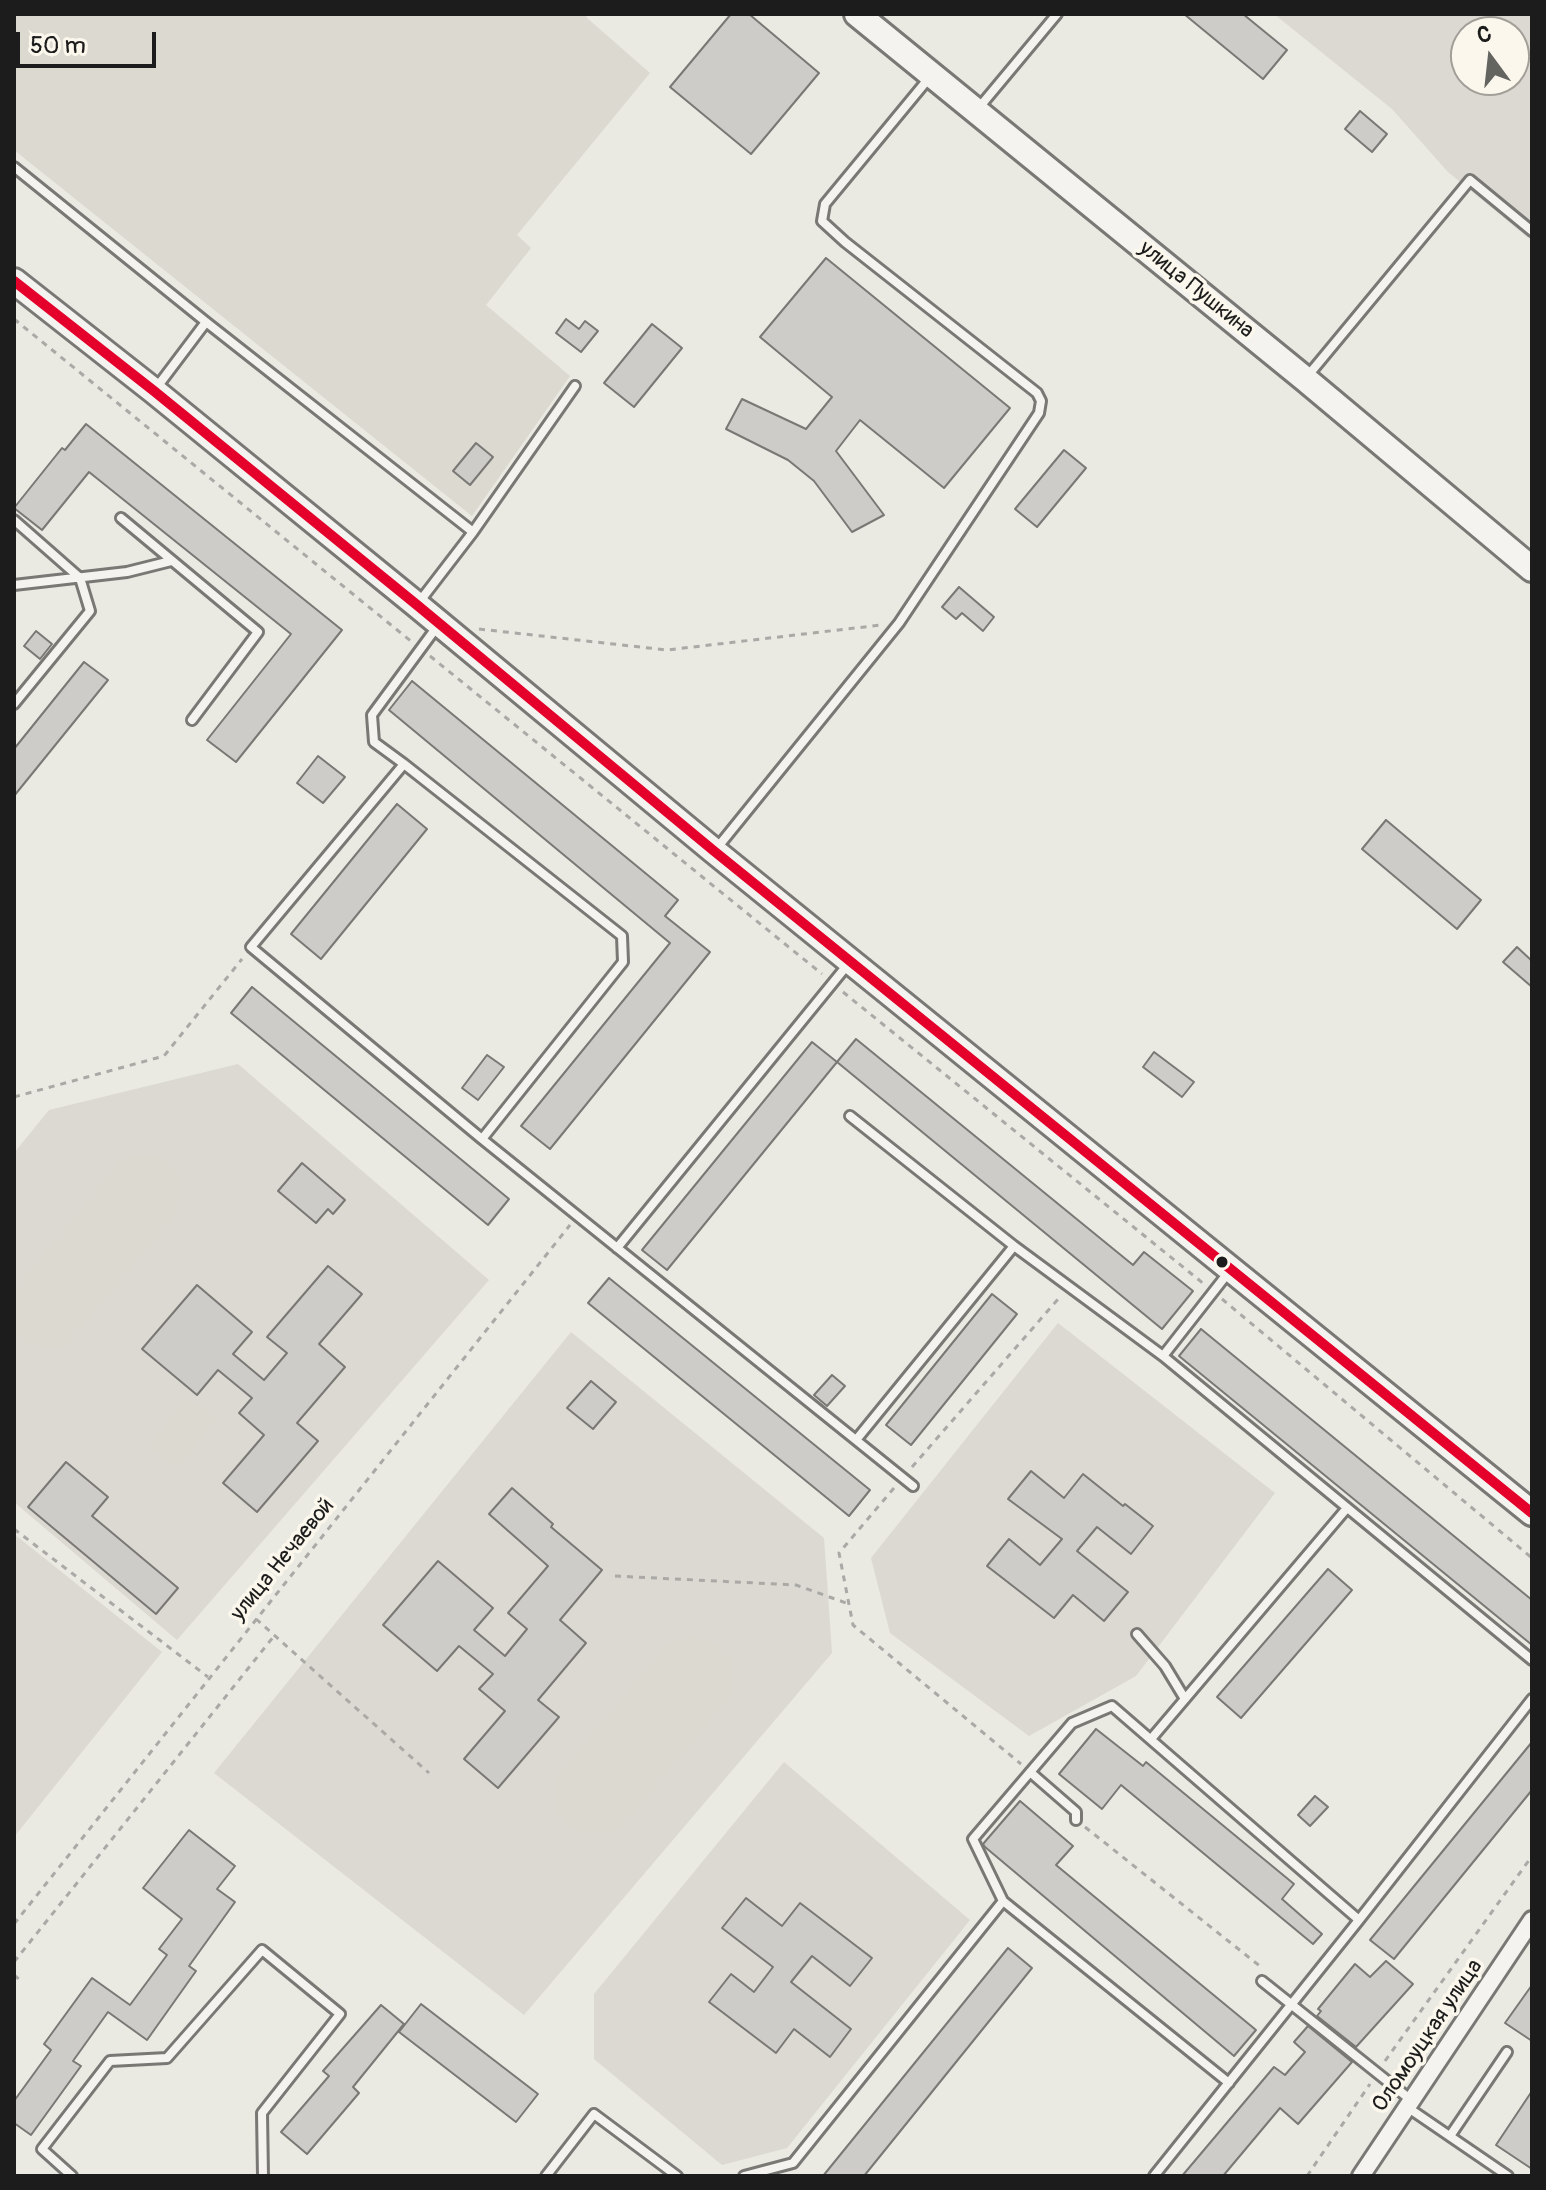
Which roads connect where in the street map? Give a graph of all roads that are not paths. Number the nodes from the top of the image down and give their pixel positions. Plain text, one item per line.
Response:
1 (857, 14) edge
2 (1057, 14) edge
3 (931, 74) junction
4 (977, 111) junction
5 (14, 167) edge
6 (1532, 231) edge
7 (14, 281) edge
8 (206, 322) junction
9 (1305, 379) junction
10 (575, 386) dead end
11 (154, 391) junction
12 (121, 518) dead end
13 (14, 520) edge
14 (473, 532) junction
15 (171, 561) junction
16 (1532, 569) edge
17 (80, 578) junction
18 (14, 585) edge
19 (417, 605) junction
20 (439, 624) junction
21 (14, 704) edge
22 (192, 720) dead end
23 (404, 764) junction
24 (714, 851) junction
25 (851, 961) junction
26 (850, 1116) dead end
27 (482, 1139) junction
28 (1014, 1246) junction
29 (617, 1248) junction
30 (1231, 1270) junction
31 (1163, 1356) junction
32 (856, 1440) junction
33 (913, 1486) dead end
34 (1347, 1508) junction
35 (1532, 1513) edge
36 (1137, 1634) dead end
37 (1532, 1660) edge
38 (1185, 1699) junction
39 (1532, 1699) edge
40 (1151, 1739) junction
41 (1030, 1772) junction
42 (1076, 1820) road end
43 (1003, 1901) junction
44 (1359, 1920) junction
45 (1532, 1920) edge
46 (1262, 1981) road end
47 (1292, 2005) junction
48 (1507, 2052) dead end
49 (1229, 2083) junction
50 (1410, 2103) junction
51 (1450, 2136) junction
52 (72, 2176) edge
53 (263, 2176) edge
54 (546, 2176) edge
55 (677, 2176) edge
56 (744, 2176) edge
57 (1154, 2176) edge
58 (1361, 2176) edge
59 (1508, 2176) edge

1 - 3 street, улица Пушкина
2 - 4 lane
3 - 4 street, улица Пушкина
3 - 24 lane
4 - 9 street, улица Пушкина
5 - 8 lane
6 - 9 lane
7 - 11 street
8 - 11 lane
8 - 14 lane
9 - 16 street, улица Пушкина
10 - 14 lane
11 - 19 street
12 - 15 lane
13 - 17 lane
14 - 19 lane
15 - 17 lane
15 - 22 lane
17 - 18 lane
17 - 21 lane
19 - 20 street
20 - 23 lane
20 - 24 street
23 - 27 lane
23 - 27 lane
24 - 25 street
25 - 29 lane
25 - 30 street
26 - 28 lane
27 - 29 lane
28 - 31 lane
28 - 32 lane
29 - 32 lane
30 - 31 lane
30 - 35 street
31 - 34 lane
32 - 33 lane
34 - 37 lane
34 - 38 lane
36 - 38 lane
38 - 40 lane
39 - 44 lane
40 - 41 lane
40 - 44 lane
41 - 42 lane
41 - 43 lane
43 - 49 lane
43 - 56 lane
44 - 47 lane
45 - 50 street, Оломоуцкая улица
46 - 47 lane
47 - 49 lane
47 - 50 lane
48 - 51 lane
49 - 57 lane
50 - 51 lane
50 - 58 street, Оломоуцкая улица
51 - 59 lane
52 - 53 lane
54 - 55 lane

